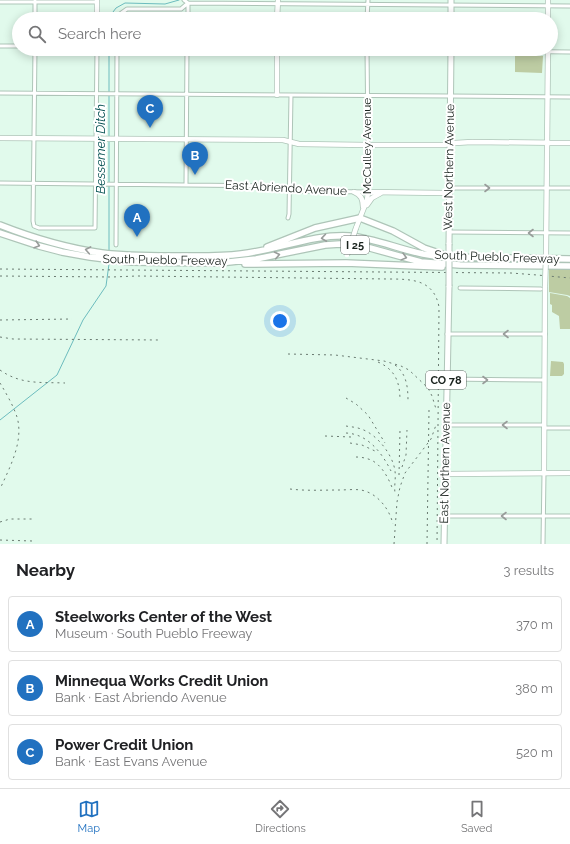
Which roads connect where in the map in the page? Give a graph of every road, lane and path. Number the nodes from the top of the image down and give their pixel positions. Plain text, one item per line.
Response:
1 (548, 0) edge
2 (35, 1) edge
3 (97, 1) edge
4 (186, 1) edge
5 (0, 2) edge
6 (277, 2) edge
7 (368, 2) edge
8 (451, 3) edge
9 (548, 6) junction
10 (570, 6) edge
11 (35, 12) edge
12 (96, 12) edge
13 (122, 12) edge
14 (187, 12) edge
15 (367, 12) edge
16 (548, 12) edge
17 (0, 46) edge
18 (12, 46) edge
19 (558, 51) edge
20 (570, 52) edge
21 (35, 56) edge
22 (96, 56) edge
23 (117, 56) edge
24 (188, 56) edge
25 (277, 56) edge
26 (367, 56) edge
27 (451, 56) edge
28 (548, 56) edge
29 (0, 93) edge
30 (34, 94) junction
31 (96, 94) junction
32 (117, 94) junction
33 (186, 94) junction
34 (277, 95) junction
35 (291, 95) junction
36 (368, 95) junction
37 (450, 96) junction
38 (547, 97) junction
39 (570, 98) edge
40 (0, 138) edge
41 (34, 138) junction
42 (96, 138) junction
43 (112, 138) junction
44 (186, 139) junction
45 (290, 141) junction
46 (546, 143) junction
47 (570, 143) edge
48 (450, 144) junction
49 (368, 145) junction
50 (0, 183) edge
51 (33, 183) junction
52 (96, 184) junction
53 (116, 184) junction
54 (186, 184) junction
55 (546, 188) junction
56 (570, 188) edge
57 (289, 190) junction
58 (449, 191) junction
59 (354, 192) junction
60 (368, 192) junction
61 (385, 192) junction
62 (363, 209) junction
63 (288, 218) dead end
64 (360, 218) junction
65 (0, 225) edge
66 (449, 232) junction
67 (0, 233) edge
68 (546, 233) junction
69 (570, 233) edge
70 (116, 245) dead end
71 (241, 254) junction
72 (464, 257) junction
73 (570, 259) edge
74 (346, 262) junction
75 (220, 263) junction
76 (460, 266) junction
77 (570, 266) edge
78 (448, 286) joint
79 (460, 288) dead end
80 (543, 288) junction
81 (447, 334) junction
82 (545, 334) junction
83 (446, 379) junction
84 (544, 380) junction
85 (445, 425) junction
86 (544, 427) junction
87 (570, 428) edge
88 (544, 473) junction
89 (570, 473) edge
90 (445, 474) junction
91 (444, 516) junction
92 (544, 516) junction
93 (570, 516) edge
94 (444, 544) edge
95 (543, 544) edge

1 - 9 street
2 - 3 street
2 - 5 street
2 - 11 street
3 - 12 street
4 - 6 street
4 - 13 street
4 - 14 street
6 - 7 street
7 - 8 street
7 - 15 street
8 - 9 street
9 - 10 street
9 - 16 street
17 - 18 street
19 - 20 street
21 - 30 street
22 - 31 street
23 - 32 street
24 - 33 street
25 - 34 street
26 - 36 street, McCulley Avenue
27 - 37 main road, West Northern Avenue / CO 78
28 - 38 street
29 - 30 street
30 - 31 street
30 - 41 street
31 - 32 street
31 - 42 street
32 - 33 street
32 - 43 street
33 - 34 street
33 - 44 street
34 - 35 street
35 - 36 street
35 - 45 street
36 - 37 street
36 - 49 street, McCulley Avenue
37 - 38 street
37 - 48 main road, West Northern Avenue / CO 78
38 - 39 street
38 - 46 street
40 - 41 street
41 - 42 street
41 - 51 street
42 - 43 street
42 - 52 street
43 - 44 street
43 - 53 street
44 - 45 street
44 - 54 street
45 - 49 street
45 - 57 street
46 - 47 street
46 - 48 street
46 - 55 street
48 - 49 street
48 - 58 main road, West Northern Avenue / CO 78
49 - 60 street, McCulley Avenue
50 - 51 street, East Abriendo Avenue
51 - 52 street, East Abriendo Avenue
51 - 52 street
52 - 53 street, East Abriendo Avenue
53 - 54 street, East Abriendo Avenue
53 - 70 street
54 - 57 street, East Abriendo Avenue
55 - 56 street, East Abriendo Avenue
58 -> 55 street, East Abriendo Avenue
55 - 68 street
57 - 59 street, East Abriendo Avenue
57 - 63 street
58 - 61 street, East Abriendo Avenue
58 - 66 main road, West Northern Avenue / CO 78
59 - 60 street, East Abriendo Avenue
59 - 62 street
60 - 61 street, East Abriendo Avenue
60 - 62 street, McCulley Avenue
61 - 62 street
62 - 64 street, McCulley Avenue
64 - 71 highway
64 - 72 highway
64 - 74 street, McCulley Avenue, bridge
71 -> 65 highway, South Pueblo Freeway / I 25
68 -> 66 street
66 - 78 main road, West Northern Avenue / CO 78, bridge
67 -> 75 highway, South Pueblo Freeway / I 25
68 - 69 street
68 - 80 street, bridge
72 -> 71 highway, South Pueblo Freeway / I 25
72 - 73 highway, South Pueblo Freeway / I 25
74 - 75 highway
74 - 76 highway
75 -> 76 highway, South Pueblo Freeway / I 25
76 - 77 highway, South Pueblo Freeway / I 25
78 - 81 main road, East Northern Avenue / CO 78
79 - 80 street
80 - 82 street
82 -> 81 street
81 - 83 main road, East Northern Avenue / CO 78
82 - 84 street
83 -> 84 street
83 - 85 main road, East Northern Avenue / CO 78
84 - 86 street
86 -> 85 street
85 - 90 main road, East Northern Avenue / CO 78
86 - 87 street
86 - 88 street
88 - 89 street
88 - 90 street
88 - 92 street
90 - 91 main road, East Northern Avenue / CO 78
92 -> 91 street
91 - 94 main road, East Northern Avenue / CO 78
92 - 93 street
92 - 95 street

